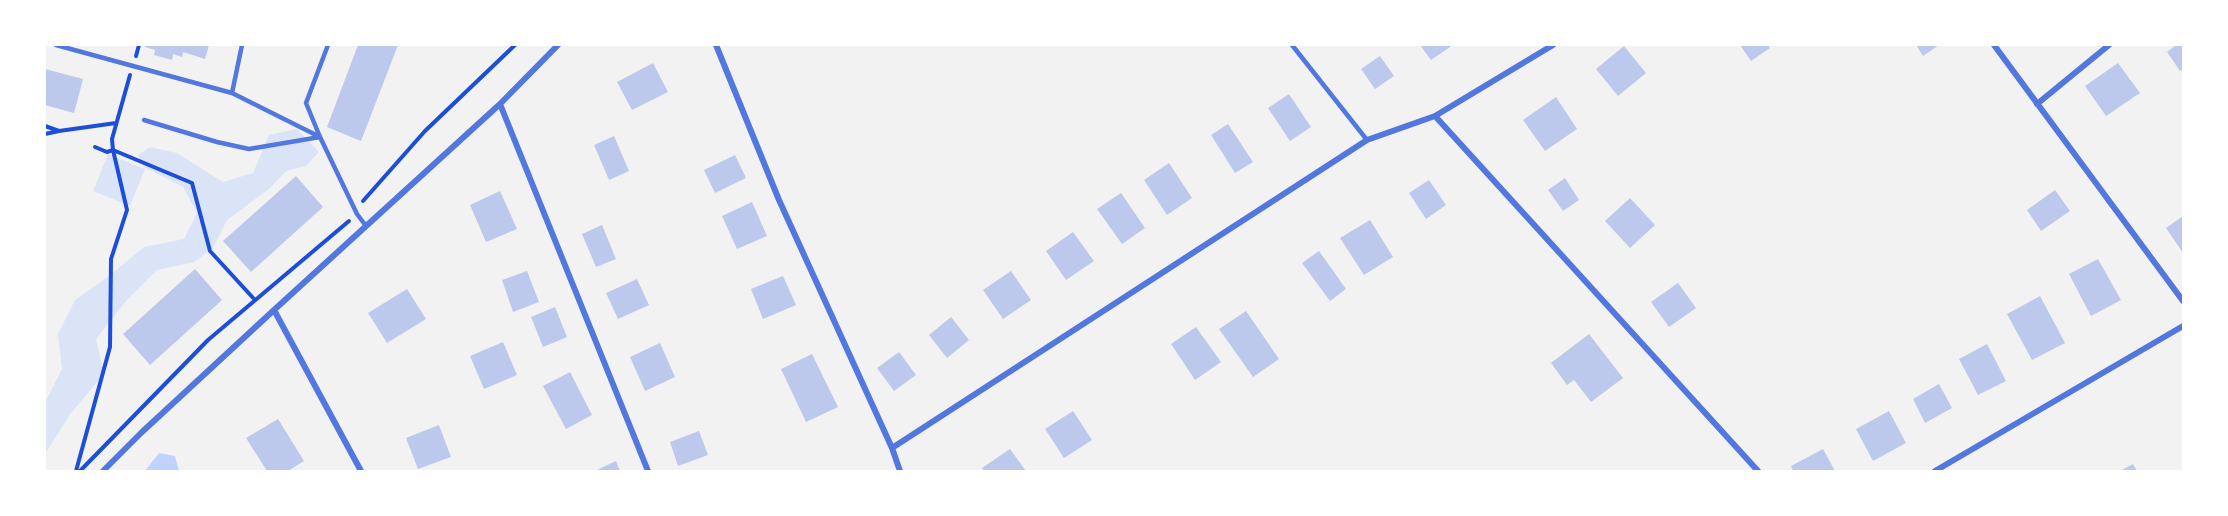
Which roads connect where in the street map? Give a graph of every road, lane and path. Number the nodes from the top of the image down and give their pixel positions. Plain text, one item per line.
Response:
1 (56, 45) edge
2 (139, 45) edge
3 (242, 45) edge
4 (328, 45) edge
5 (515, 45) edge
6 (558, 45) edge
7 (716, 45) edge
8 (1292, 45) edge
9 (1553, 45) edge
10 (1994, 45) edge
11 (2109, 45) edge
12 (135, 60) dead end
13 (125, 92) dead end
14 (232, 93) junction
15 (500, 104) junction
16 (2037, 104) junction
17 (1435, 116) junction
18 (144, 120) dead end
19 (116, 123) junction
20 (45, 126) edge
21 (59, 131) junction
22 (45, 134) edge
23 (320, 138) junction
24 (1367, 140) junction
25 (95, 147) dead end
26 (113, 150) junction
27 (357, 214) junction
28 (366, 226) junction
29 (255, 300) junction
30 (2183, 301) edge
31 (274, 310) junction
32 (2183, 326) edge
33 (892, 448) junction
34 (78, 471) edge
35 (103, 471) edge
36 (361, 471) edge
37 (648, 471) edge
38 (900, 471) edge
39 (1758, 471) edge
40 (1935, 471) edge

1 - 14 lane
2 - 12 path
3 - 14 lane
4 - 23 lane
5 - 27 path
6 - 15 street
7 - 33 street
8 - 24 lane
9 - 17 street
10 - 16 street
11 - 16 street
13 - 19 path
14 - 23 lane
15 - 28 street
15 - 37 street
16 - 30 street
17 - 24 street
17 - 39 street
18 - 23 lane
19 - 21 path
19 - 26 path
20 - 21 path
21 - 22 path
23 - 27 lane
24 - 33 street
25 - 26 path
26 - 29 path
26 - 34 path
27 - 28 lane
27 - 29 path
28 - 31 street
29 - 34 path
31 - 35 street
31 - 36 street
32 - 40 street
33 - 38 street

